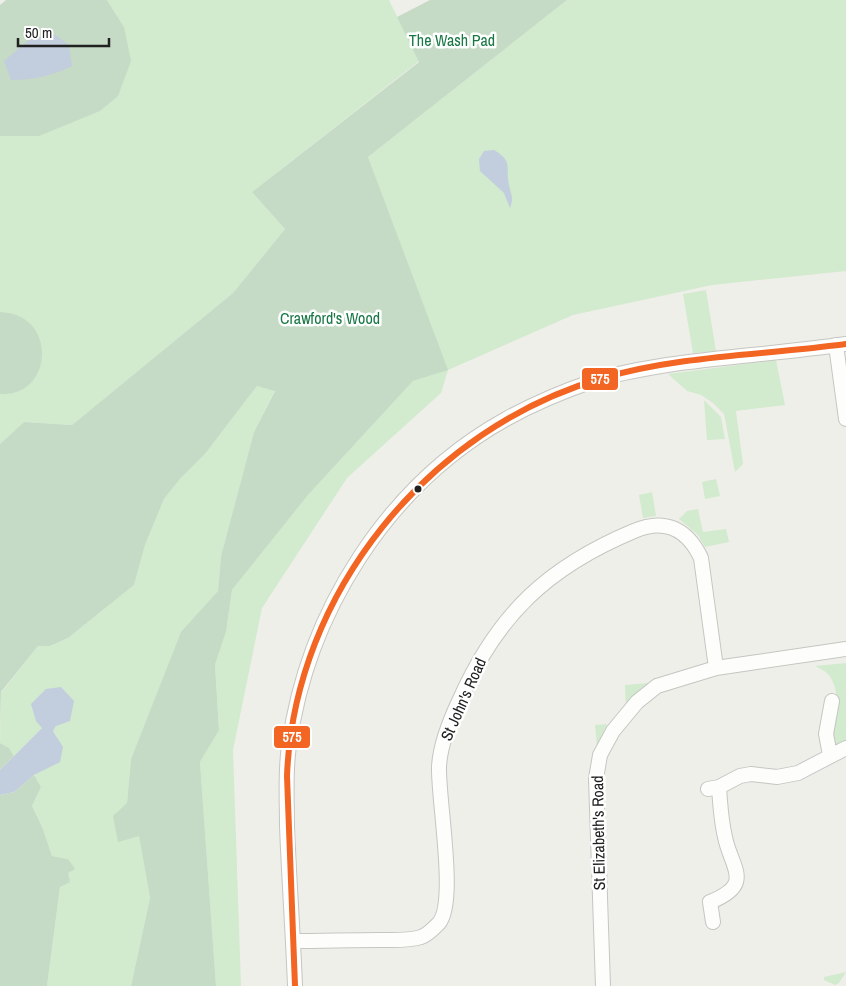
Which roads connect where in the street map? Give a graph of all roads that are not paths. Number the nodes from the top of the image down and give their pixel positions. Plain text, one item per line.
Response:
1 (841, 344) edge
2 (846, 420) edge
3 (846, 649) edge
4 (716, 668) junction
5 (832, 701) dead end
6 (846, 748) edge
7 (830, 755) junction
8 (713, 922) dead end
9 (293, 941) junction
10 (295, 986) edge
11 (603, 986) edge

1 - 2 street
1 - 9 street
3 - 4 street, St Elizabeth's Road
4 - 9 street, St John's Road
4 - 11 street, St Elizabeth's Road
5 - 7 street
6 - 7 street
7 - 8 street
9 - 10 street

